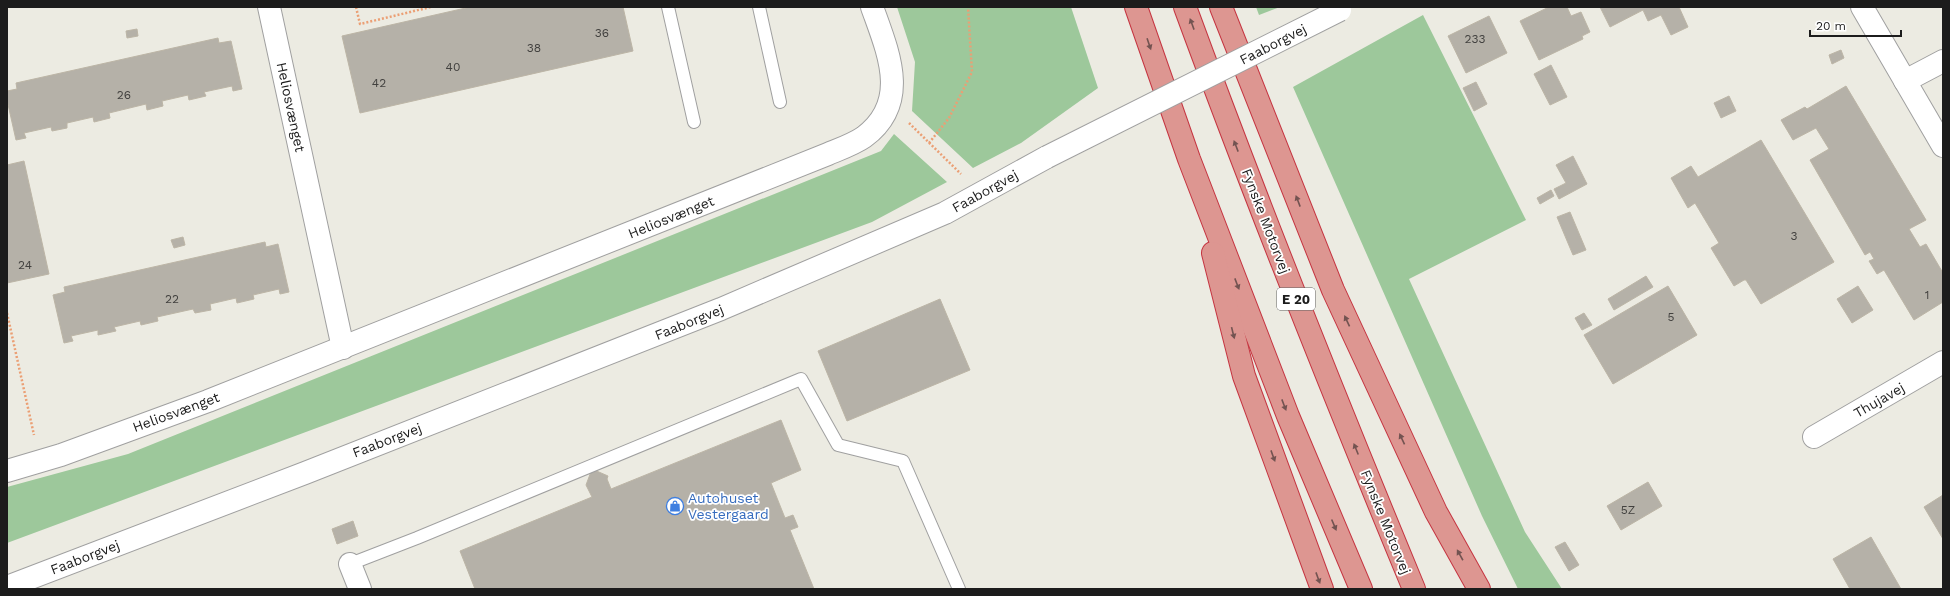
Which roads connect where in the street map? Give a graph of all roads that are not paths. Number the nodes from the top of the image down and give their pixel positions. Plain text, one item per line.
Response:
1 (269, 7) edge
2 (668, 7) edge
3 (759, 7) edge
4 (872, 7) edge
5 (1136, 7) edge
6 (1185, 7) edge
7 (1221, 7) edge
8 (1862, 7) edge
9 (1344, 8) edge
10 (1943, 61) edge
11 (1905, 81) junction
12 (780, 102) dead end
13 (694, 122) dead end
14 (1943, 146) edge
15 (1189, 159) junction
16 (344, 348) junction
17 (1943, 362) edge
18 (1814, 437) dead end
19 (7, 471) edge
20 (350, 564) joint
21 (7, 587) edge
22 (360, 589) edge
23 (959, 589) edge
24 (1322, 589) edge
25 (1361, 589) edge
26 (1414, 589) edge
27 (1479, 589) edge

1 - 16 street, Heliosvænget
2 - 13 lane
3 - 12 lane
4 - 16 street, Heliosvænget
5 -> 15 highway
26 -> 6 highway, Fynske Motorvej / E 20
27 -> 7 highway
8 - 11 street
9 - 21 street, Faaborgvej, bridge
10 - 11 street
11 - 14 street
15 -> 24 highway
15 -> 25 highway
16 - 19 street, Heliosvænget
17 - 18 street, Thujavej
20 - 22 street
20 - 23 lane

